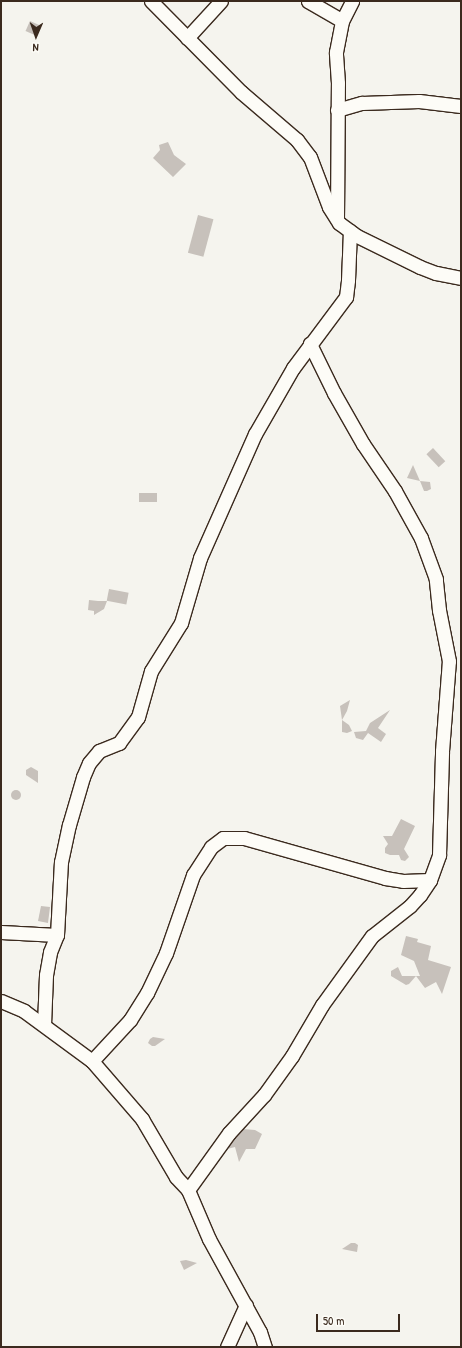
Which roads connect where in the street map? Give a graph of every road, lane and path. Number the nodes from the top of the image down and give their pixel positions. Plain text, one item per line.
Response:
1 (151, 1) edge
2 (221, 1) edge
3 (308, 1) edge
4 (352, 1) edge
5 (342, 21) junction
6 (187, 38) junction
7 (461, 106) edge
8 (337, 110) junction
9 (336, 219) junction
10 (350, 231) junction
11 (461, 278) edge
12 (310, 344) junction
13 (430, 880) junction
14 (1, 932) edge
15 (57, 935) junction
16 (1, 1001) edge
17 (44, 1025) junction
18 (92, 1061) junction
19 (188, 1190) junction
20 (246, 1305) junction
21 (227, 1347) edge
22 (265, 1347) edge

1 - 6 street
2 - 6 street
3 - 5 street
4 - 5 street
5 - 8 street
6 - 9 street
7 - 8 street
8 - 9 street
9 - 10 street
10 - 11 street
10 - 12 street
12 - 13 street
12 - 15 street
13 - 18 street
13 - 19 street
14 - 15 street
15 - 17 street
16 - 17 street
17 - 18 street
18 - 19 street
19 - 20 street
20 - 21 street
20 - 22 street

